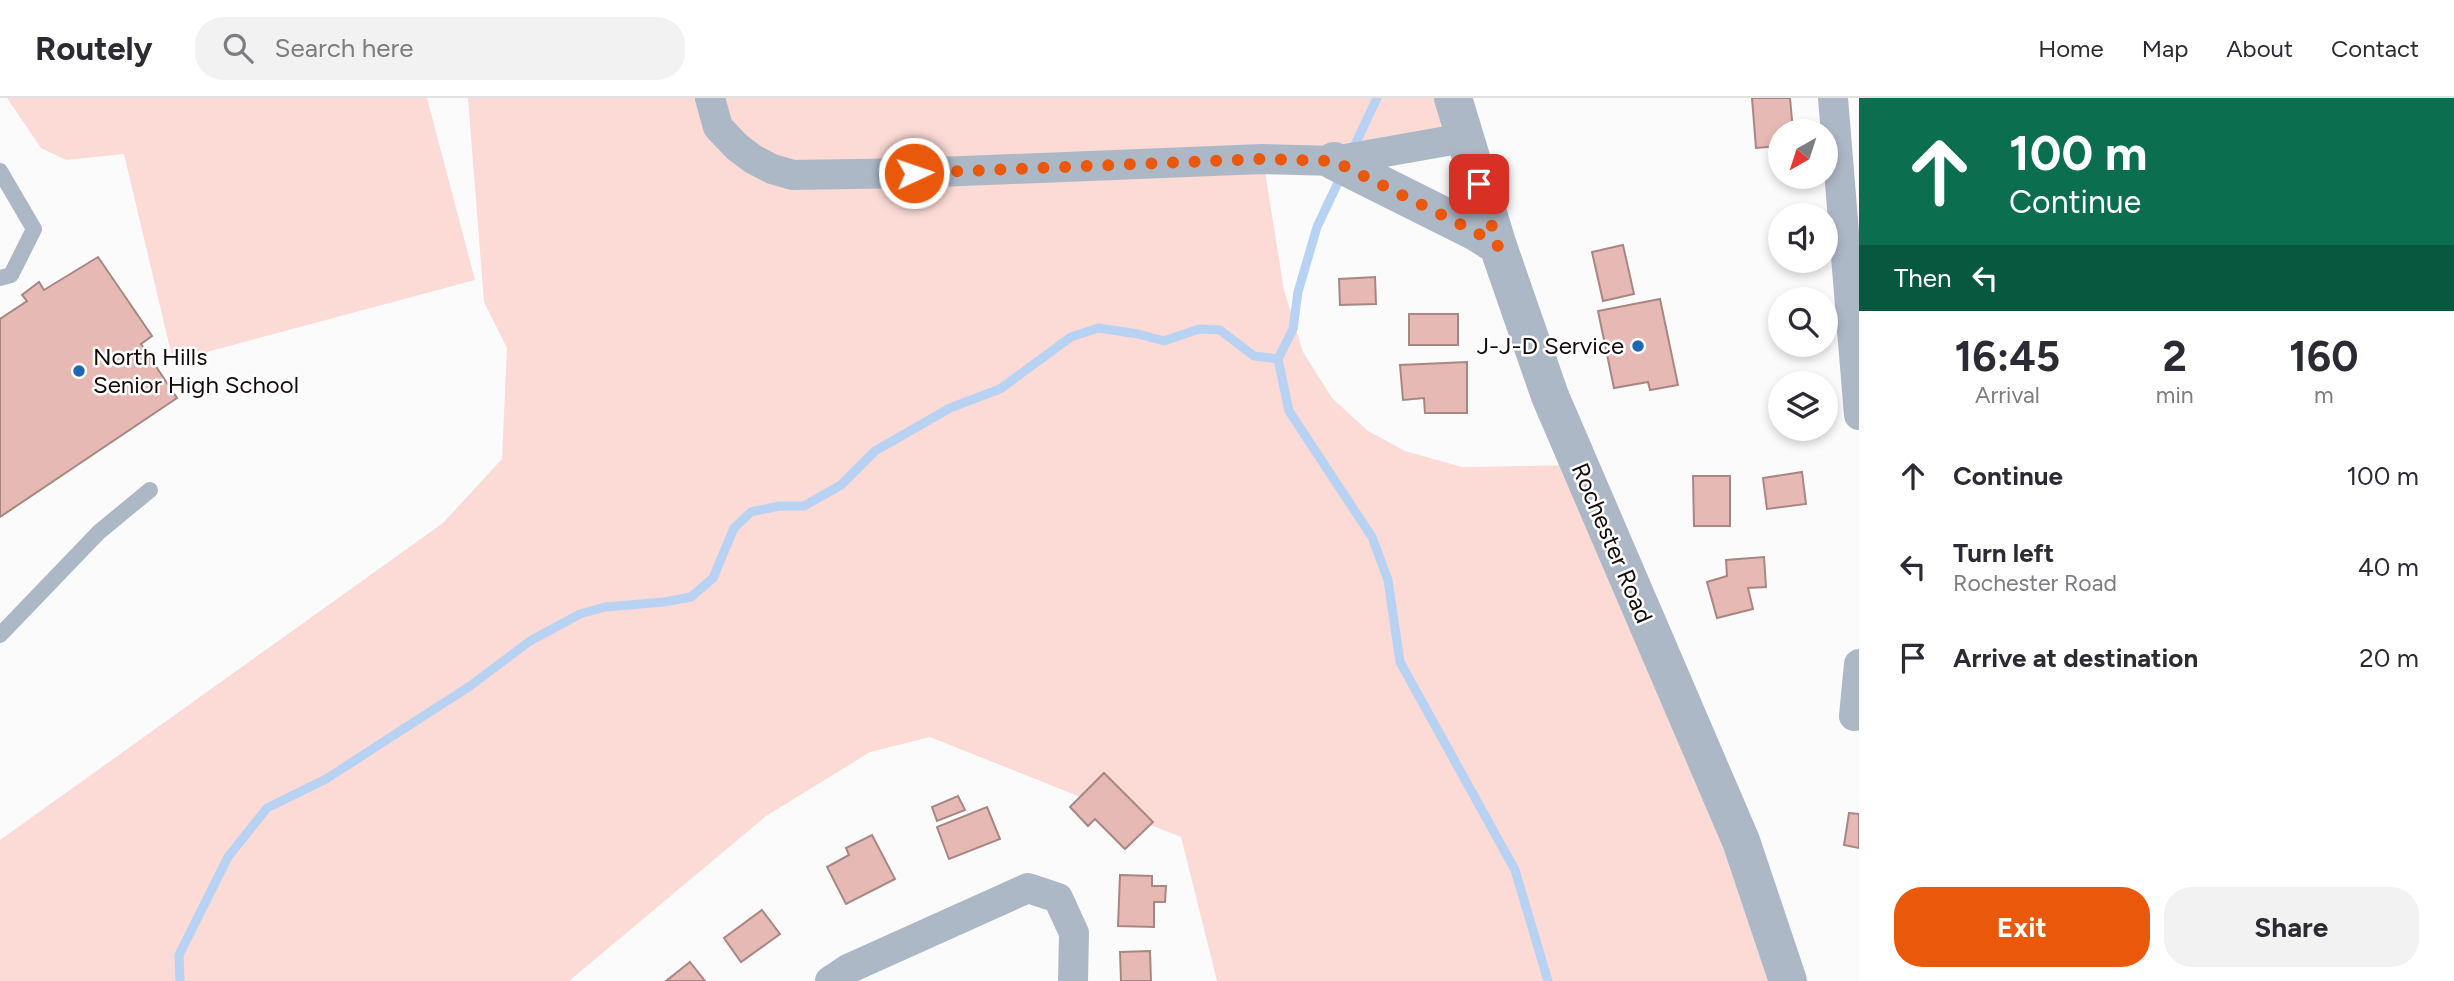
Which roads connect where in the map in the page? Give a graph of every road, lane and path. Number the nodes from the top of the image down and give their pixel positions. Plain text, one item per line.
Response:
1 (710, 98) edge
2 (1453, 98) edge
3 (1833, 98) edge
4 (1464, 138) junction
5 (1334, 161) junction
6 (4, 177) edge
7 (1498, 246) junction
8 (0, 278) edge
9 (1859, 415) edge
10 (150, 490) dead end
11 (0, 635) edge
12 (1859, 664) edge
13 (1854, 716) dead end
14 (842, 977) edge
15 (1073, 981) edge
16 (1788, 981) edge

1 - 5 street
2 - 4 street, Rochester Road
3 - 9 street
4 - 5 street
4 - 7 street, Rochester Road
5 - 7 street
6 - 8 lane
7 - 16 street, Rochester Road
10 - 11 lane
12 - 13 street
14 - 15 street

